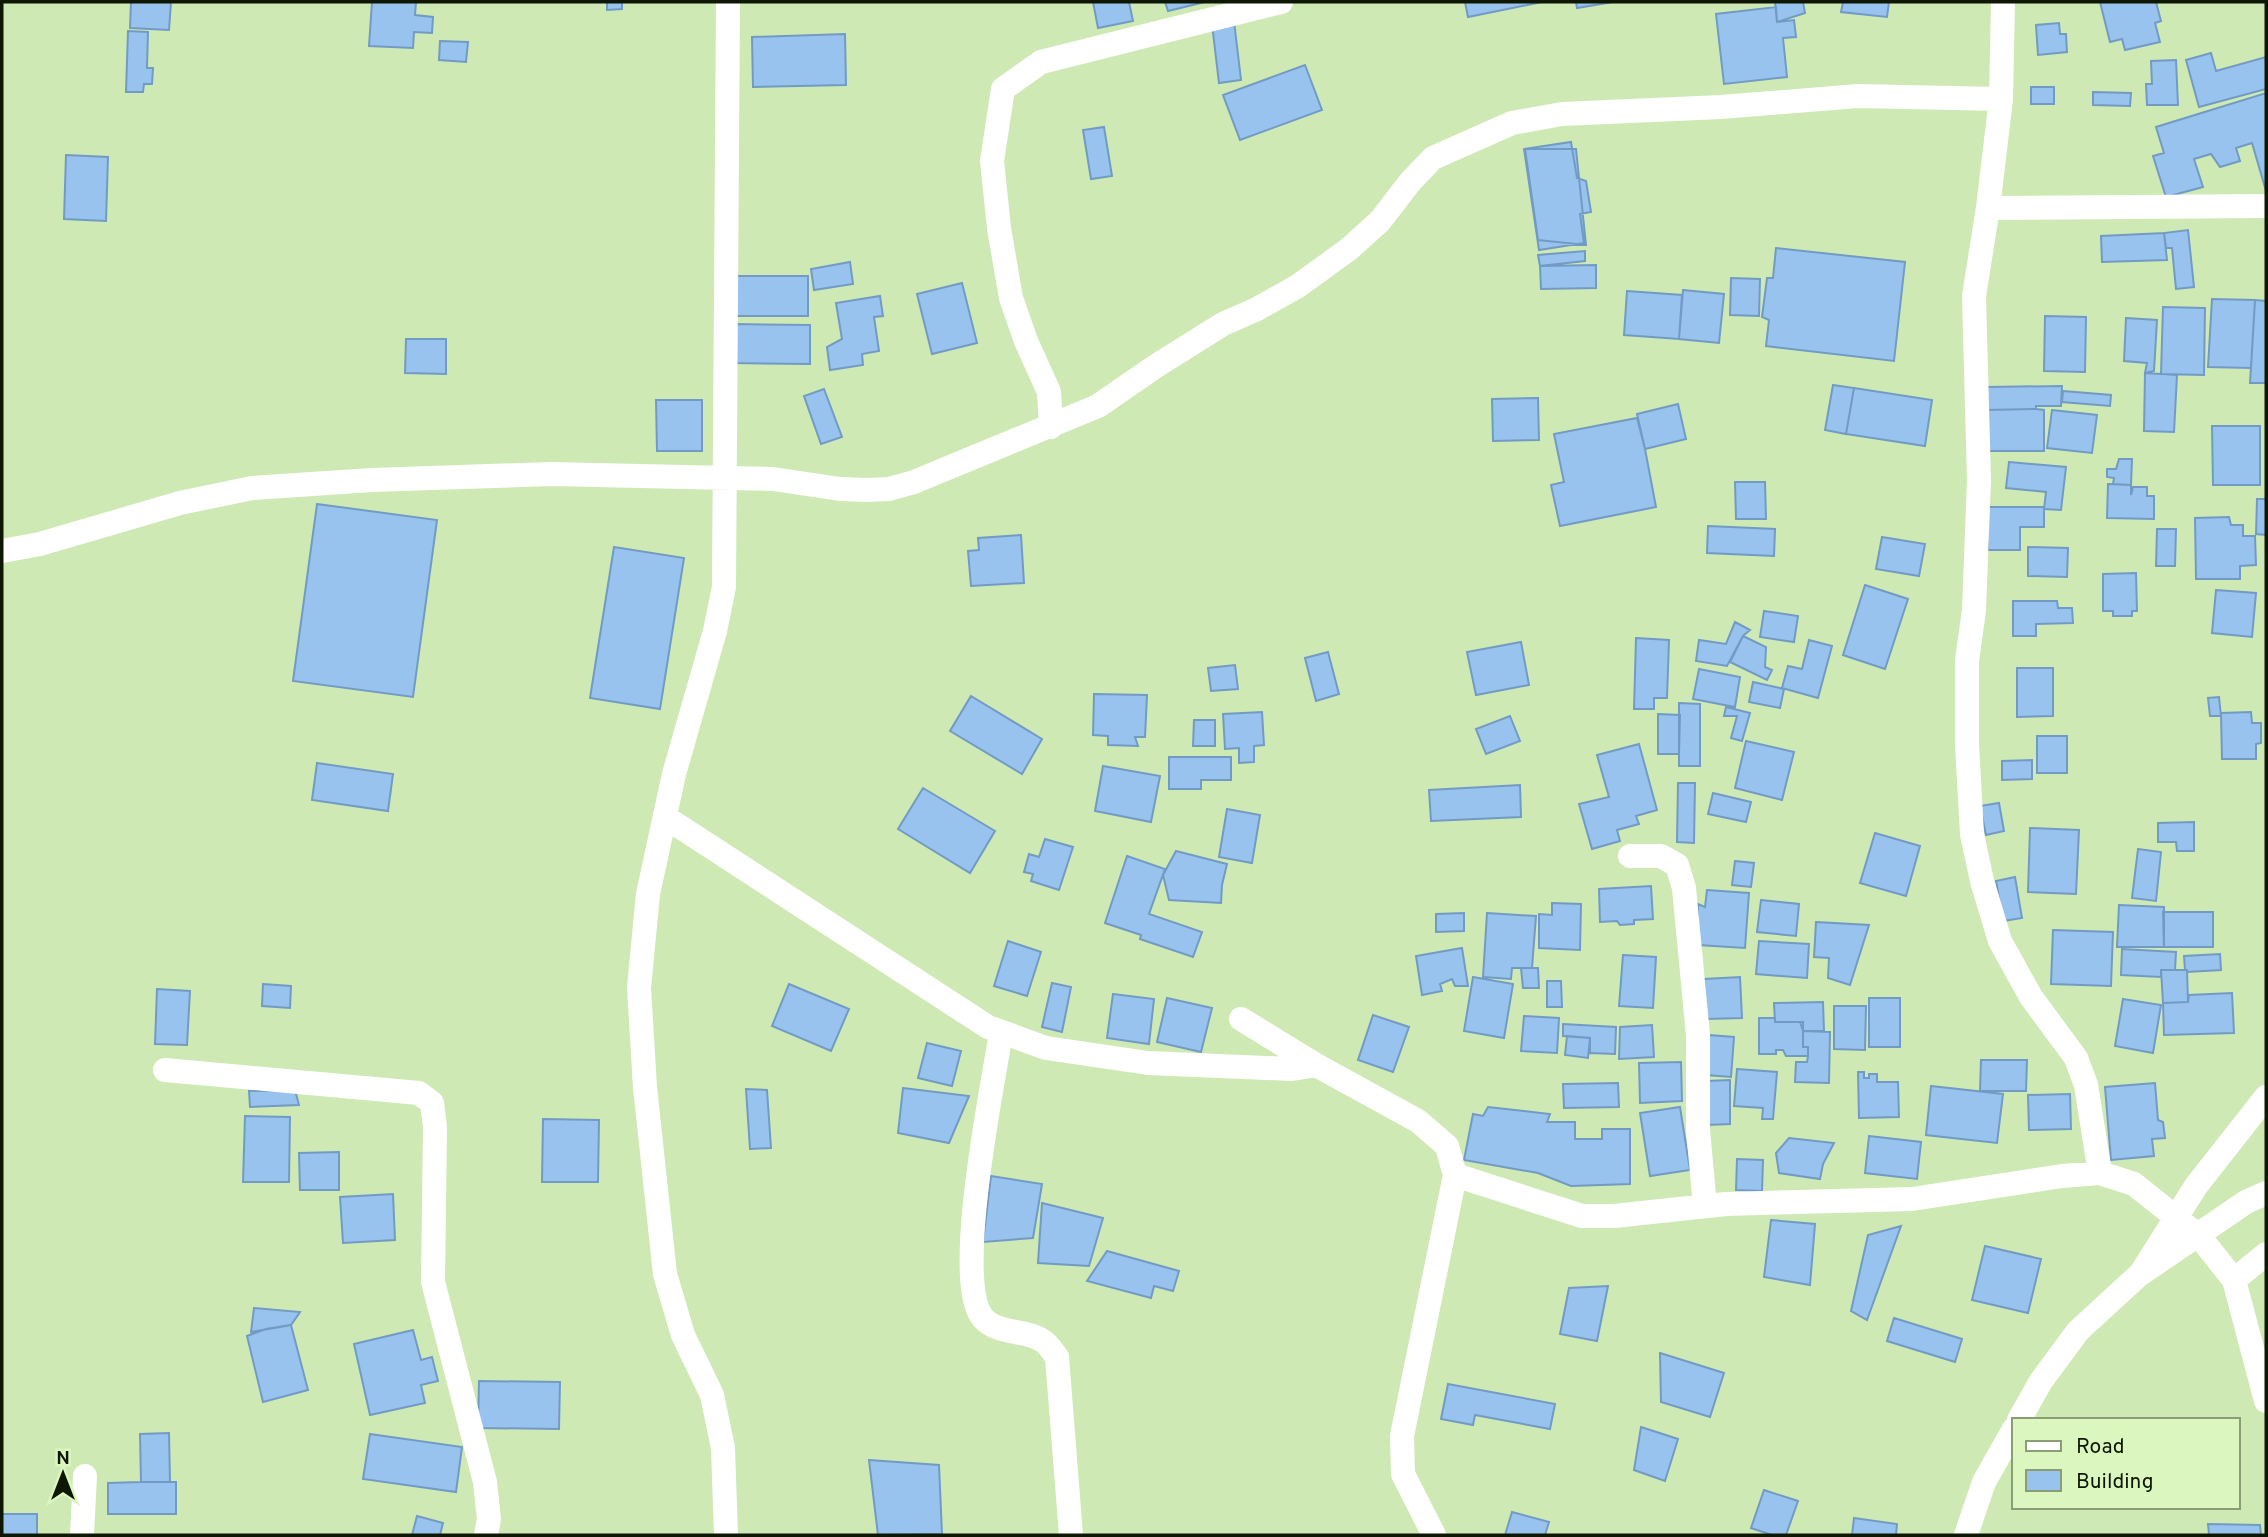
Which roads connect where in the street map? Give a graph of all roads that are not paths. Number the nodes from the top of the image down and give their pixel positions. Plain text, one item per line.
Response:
1 (728, 2) edge
2 (1281, 2) edge
3 (2003, 2) edge
4 (2001, 99) junction
5 (2266, 206) edge
6 (1988, 208) junction
7 (1051, 427) junction
8 (724, 478) junction
9 (2, 551) edge
10 (665, 817) junction
11 (1630, 856) dead end
12 (1241, 1019) dead end
13 (1001, 1032) junction
14 (1316, 1065) junction
15 (165, 1070) dead end
16 (2266, 1097) edge
17 (2100, 1173) junction
18 (1454, 1175) junction
19 (2266, 1193) edge
20 (1705, 1206) junction
21 (2174, 1217) junction
22 (2199, 1236) junction
23 (2266, 1254) edge
24 (2139, 1275) junction
25 (2234, 1280) junction
26 (2266, 1401) edge
27 (2020, 1418) edge
28 (2012, 1433) edge
29 (85, 1476) dead end
30 (82, 1535) edge
31 (485, 1535) edge
32 (726, 1535) edge
33 (1071, 1535) edge
34 (1434, 1535) edge
35 (1966, 1535) edge

1 - 8 street
2 - 7 street
3 - 4 street
4 - 6 street
4 - 7 street
5 - 6 street
6 - 17 street
7 - 8 street
8 - 9 street
8 - 10 street
10 - 13 street
10 - 32 street
11 - 20 street
12 - 14 street
13 - 14 street
13 - 33 street
14 - 18 street
15 - 31 street
16 - 21 street
17 - 20 street
17 - 21 street
18 - 20 street
18 - 34 street
19 - 22 street
21 - 22 street
21 - 24 street
22 - 24 street
22 - 25 street
23 - 25 street
24 - 27 street
25 - 26 street
28 - 35 street
29 - 30 street

